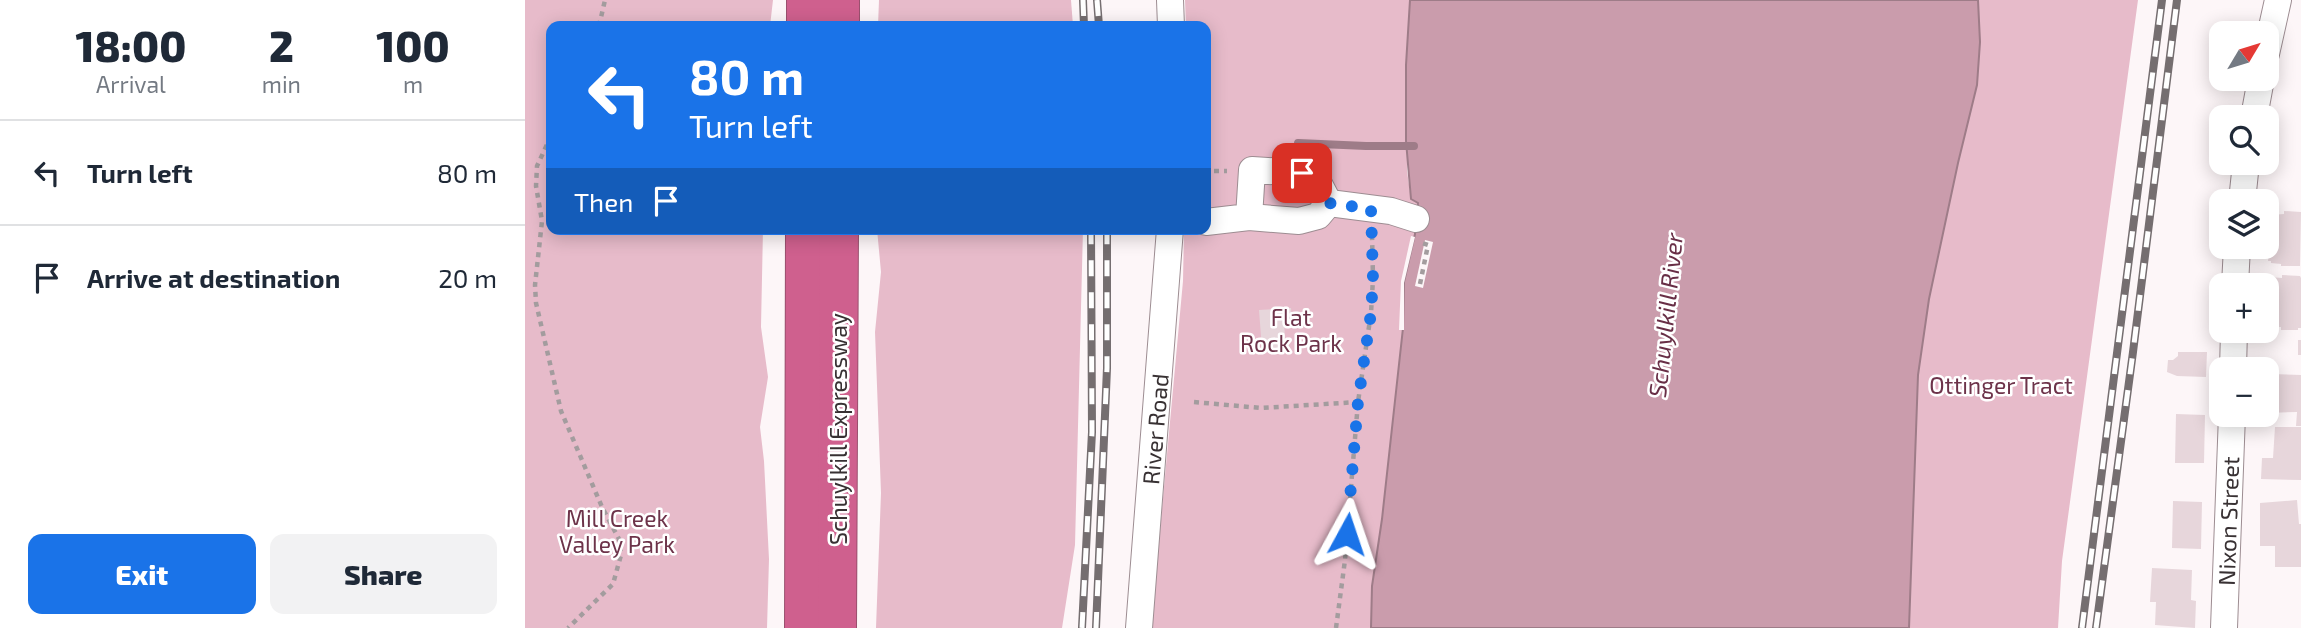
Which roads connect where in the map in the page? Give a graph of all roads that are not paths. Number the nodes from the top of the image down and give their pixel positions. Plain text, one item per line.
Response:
1 (806, 0) edge
2 (840, 0) edge
3 (1170, 0) edge
4 (2278, 0) edge
5 (806, 21) edge
6 (840, 21) edge
7 (1171, 21) edge
8 (2273, 21) edge
9 (1329, 203) junction
10 (1249, 217) junction
11 (1211, 221) edge
12 (1415, 230) road end
13 (805, 235) edge
14 (839, 235) edge
15 (1170, 235) edge
16 (2232, 427) edge
17 (804, 628) edge
18 (838, 628) edge
19 (1139, 628) edge
20 (2224, 628) edge

1 - 5 highway
2 - 6 highway
3 - 7 street
4 - 8 street
9 - 10 street
9 - 10 street
9 - 12 street
10 - 11 street
13 - 17 highway, Schuylkill Expressway
14 - 18 highway, Schuylkill Expressway
15 - 19 street, River Road
16 - 20 street, Nixon Street

